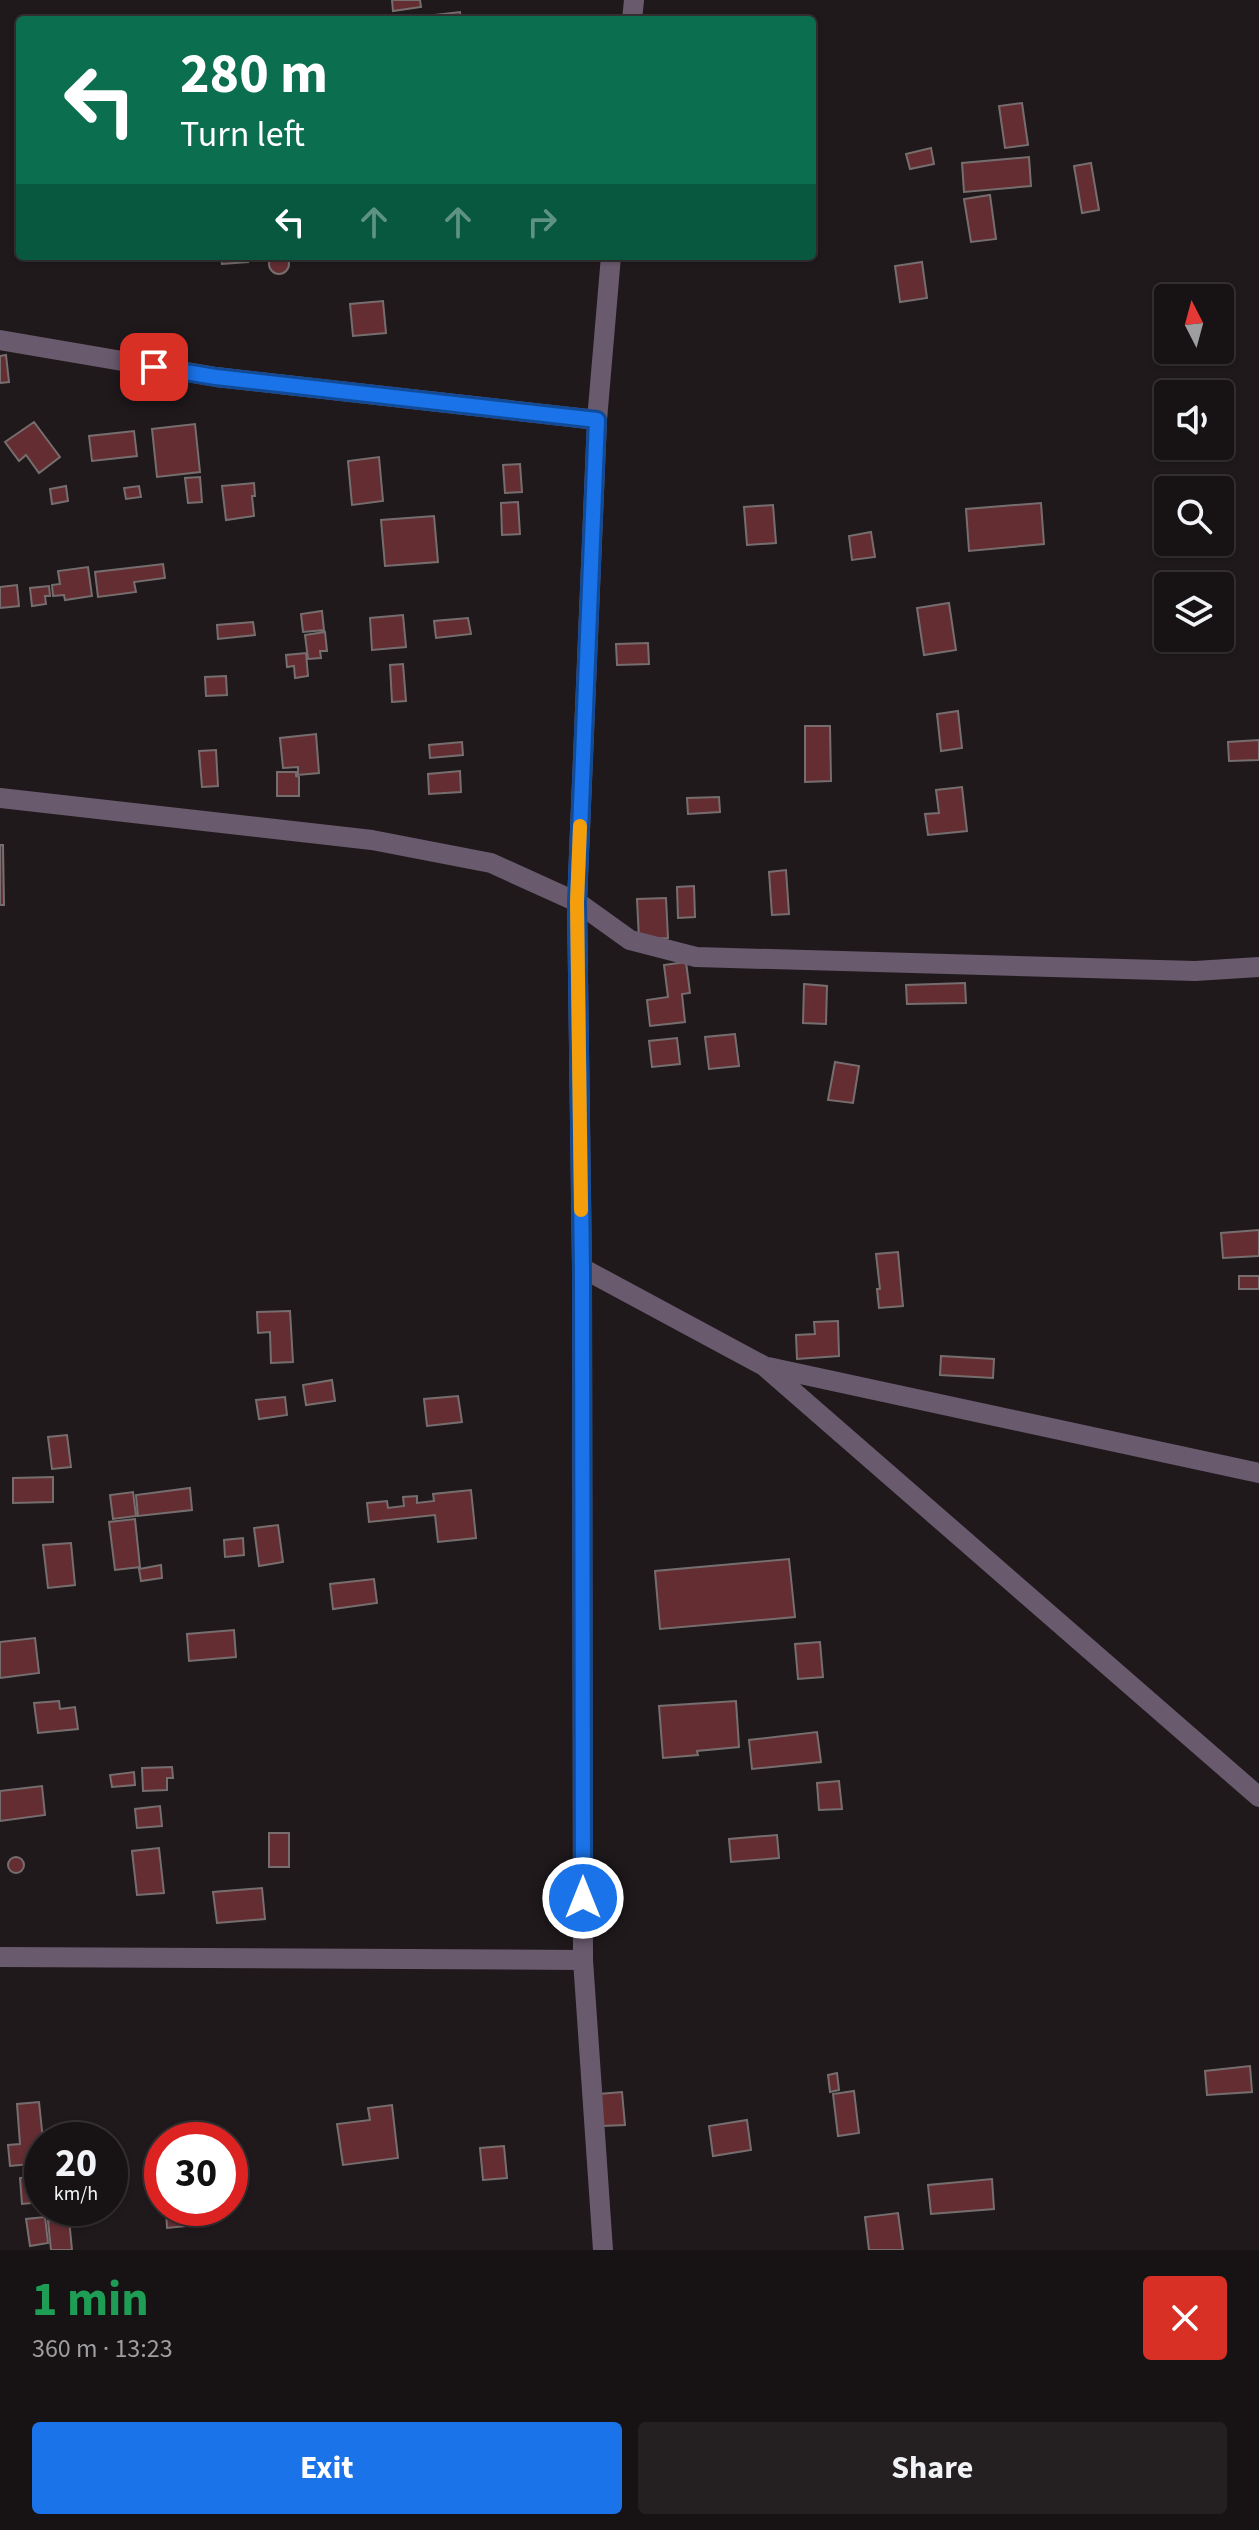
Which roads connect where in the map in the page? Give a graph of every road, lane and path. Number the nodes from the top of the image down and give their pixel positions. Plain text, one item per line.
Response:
1 (611, 260) edge
2 (0, 340) edge
3 (597, 420) junction
4 (0, 798) edge
5 (577, 902) junction
6 (1259, 967) edge
7 (582, 1268) junction
8 (764, 1366) junction
9 (1259, 1473) edge
10 (1259, 1797) edge
11 (0, 1957) edge
12 (583, 1960) junction
13 (603, 2250) edge

1 - 3 street
2 - 3 street
3 - 5 street
4 - 5 street
5 - 6 street
5 - 7 street
7 - 8 street
7 - 12 street
8 - 9 street
8 - 10 street
11 - 12 street
12 - 13 street

